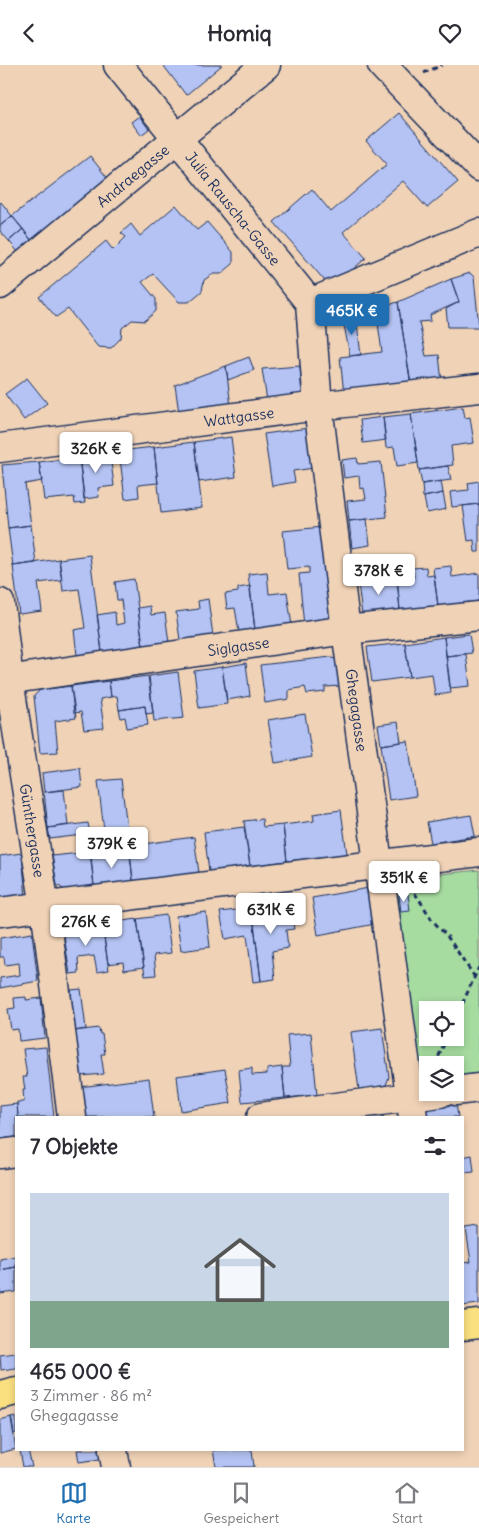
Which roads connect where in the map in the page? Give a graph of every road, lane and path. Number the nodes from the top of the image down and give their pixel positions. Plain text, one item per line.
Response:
1 (118, 65) edge
2 (266, 65) edge
3 (382, 65) edge
4 (178, 139) junction
5 (479, 167) edge
6 (479, 233) edge
7 (0, 285) edge
8 (310, 303) junction
9 (479, 388) edge
10 (318, 406) junction
11 (0, 449) edge
12 (0, 603) edge
13 (479, 615) edge
14 (346, 630) junction
15 (4, 680) edge
16 (479, 852) edge
17 (377, 864) junction
18 (45, 907) junction
19 (0, 912) edge
20 (479, 967) edge
21 (474, 977) junction
22 (479, 980) edge
23 (463, 1001) edge
24 (479, 1087) edge
25 (464, 1090) edge
26 (423, 1101) edge
27 (411, 1107) edge
28 (72, 1116) edge
29 (276, 1116) edge
30 (15, 1152) edge
31 (0, 1154) edge
32 (479, 1324) edge
33 (464, 1326) edge
34 (15, 1391) edge
35 (0, 1395) edge
36 (113, 1451) edge
37 (116, 1467) edge

1 - 4 street, Julia Rauscha-Gasse
2 - 4 street, Andraegasse
3 - 5 street
4 - 7 street, Andraegasse
4 - 8 street, Julia Rauscha-Gasse
6 - 8 street
8 - 10 street, Ghegagasse
9 - 10 street, Wattgasse
10 - 11 street, Wattgasse
10 - 14 street, Ghegagasse
12 - 15 street, Günthergasse
13 - 14 street, Siglgasse
14 - 15 street, Siglgasse
14 - 17 street, Ghegagasse
15 - 18 street, Günthergasse
16 - 17 street
17 - 18 street
17 - 21 path
17 - 27 street, Ghegagasse
18 - 19 street
18 - 28 street, Günthergasse
20 - 21 path
21 - 22 path
21 - 23 path
24 - 25 street
26 - 27 street
27 - 29 street
30 - 31 street
32 - 33 main road
34 - 35 main road
36 - 37 street

